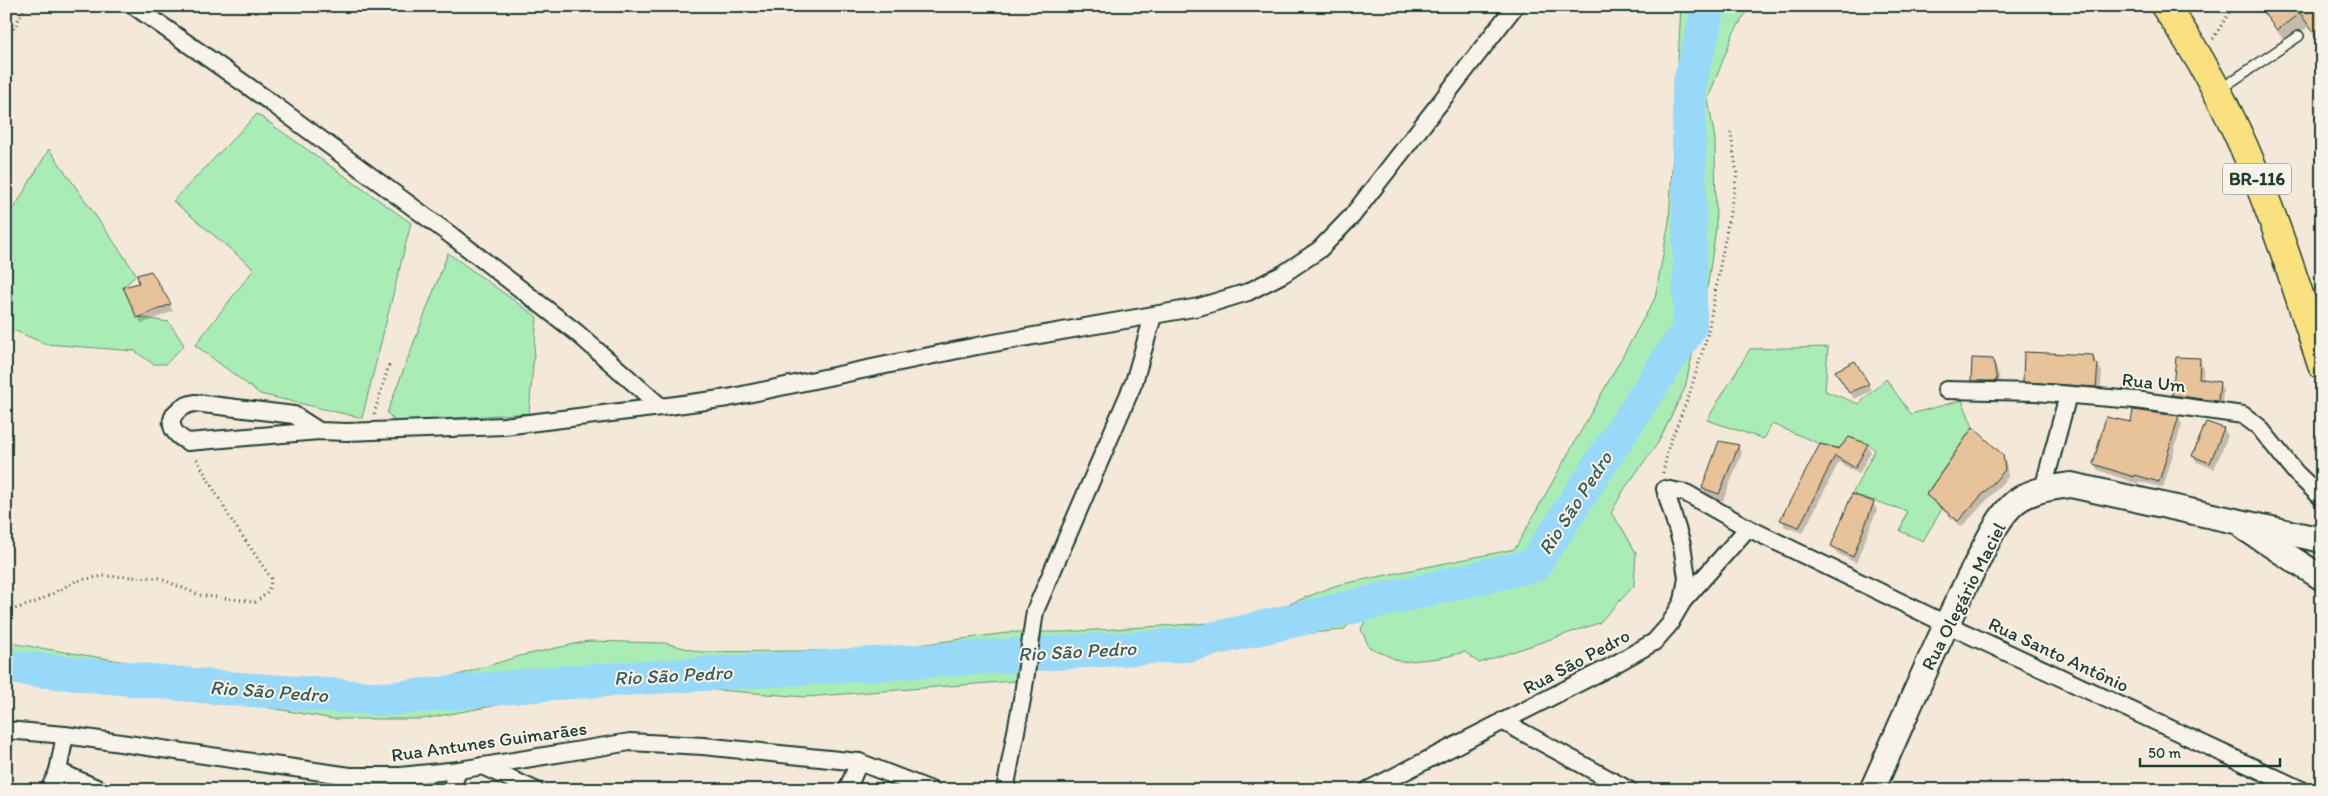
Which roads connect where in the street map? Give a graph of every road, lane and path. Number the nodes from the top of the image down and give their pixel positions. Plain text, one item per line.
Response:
1 (26, 6) edge
2 (134, 6) edge
3 (1515, 6) edge
4 (2165, 6) edge
5 (2233, 6) edge
6 (2299, 36) dead end
7 (6, 42) edge
8 (2198, 60) junction
9 (2217, 92) junction
10 (1730, 129) dead end
11 (1153, 316) junction
12 (389, 365) dead end
13 (2322, 365) edge
14 (1946, 390) dead end
15 (2068, 395) junction
16 (661, 407) junction
17 (319, 431) junction
18 (368, 432) junction
19 (188, 442) junction
20 (1665, 489) junction
21 (2043, 489) junction
22 (2322, 498) edge
23 (2234, 521) junction
24 (1748, 528) junction
25 (2322, 540) edge
26 (2322, 578) edge
27 (1683, 601) junction
28 (6, 612) edge
29 (1946, 624) junction
30 (1502, 721) junction
31 (6, 730) edge
32 (65, 734) junction
33 (858, 762) junction
34 (482, 766) junction
35 (459, 770) junction
36 (58, 771) junction
37 (893, 782) edge
38 (50, 790) edge
39 (100, 790) edge
40 (450, 790) edge
41 (535, 790) edge
42 (848, 790) edge
43 (931, 790) edge
44 (1005, 790) edge
45 (1368, 790) edge
46 (1629, 790) edge
47 (1872, 790) edge
48 (2302, 790) edge

1 - 7 path
2 - 16 street
3 - 11 street
4 - 8 highway, BR-116
5 - 8 path
6 - 9 lane
8 - 9 highway, BR-116
9 - 13 highway, BR-116
10 - 20 path
11 - 16 street
11 - 44 street
12 - 18 path
14 - 15 street, Rua Um
15 - 21 street
15 - 22 street, Rua Um
16 - 18 street
17 - 18 street
17 - 19 street
17 - 19 street
19 - 28 path
20 - 24 street, Rua Santo Antônio
20 - 27 street, Rua São Pedro
21 - 23 street, Rua Olegário Maciel
21 - 29 street, Rua Olegário Maciel
23 - 25 street, Rua Olegário Maciel
23 - 26 street, Rua Olegário Maciel
24 - 27 street
24 - 29 street, Rua Santo Antônio
27 - 30 street, Rua São Pedro
29 - 47 street, Rua Olegário Maciel
29 - 48 street, Rua Santo Antônio
30 - 45 street, Rua São Pedro
30 - 46 street
31 - 32 street, Rua Antunes Guimarães
32 - 35 street, Rua Antunes Guimarães
32 - 36 street
33 - 34 street, Rua Antunes Guimarães
33 - 37 street, Rua Antunes Guimarães
33 - 42 street
34 - 35 street, Rua Antunes Guimarães
34 - 41 street
35 - 40 street
36 - 38 street
36 - 39 street
37 - 43 street, Rua Antunes Guimarães

